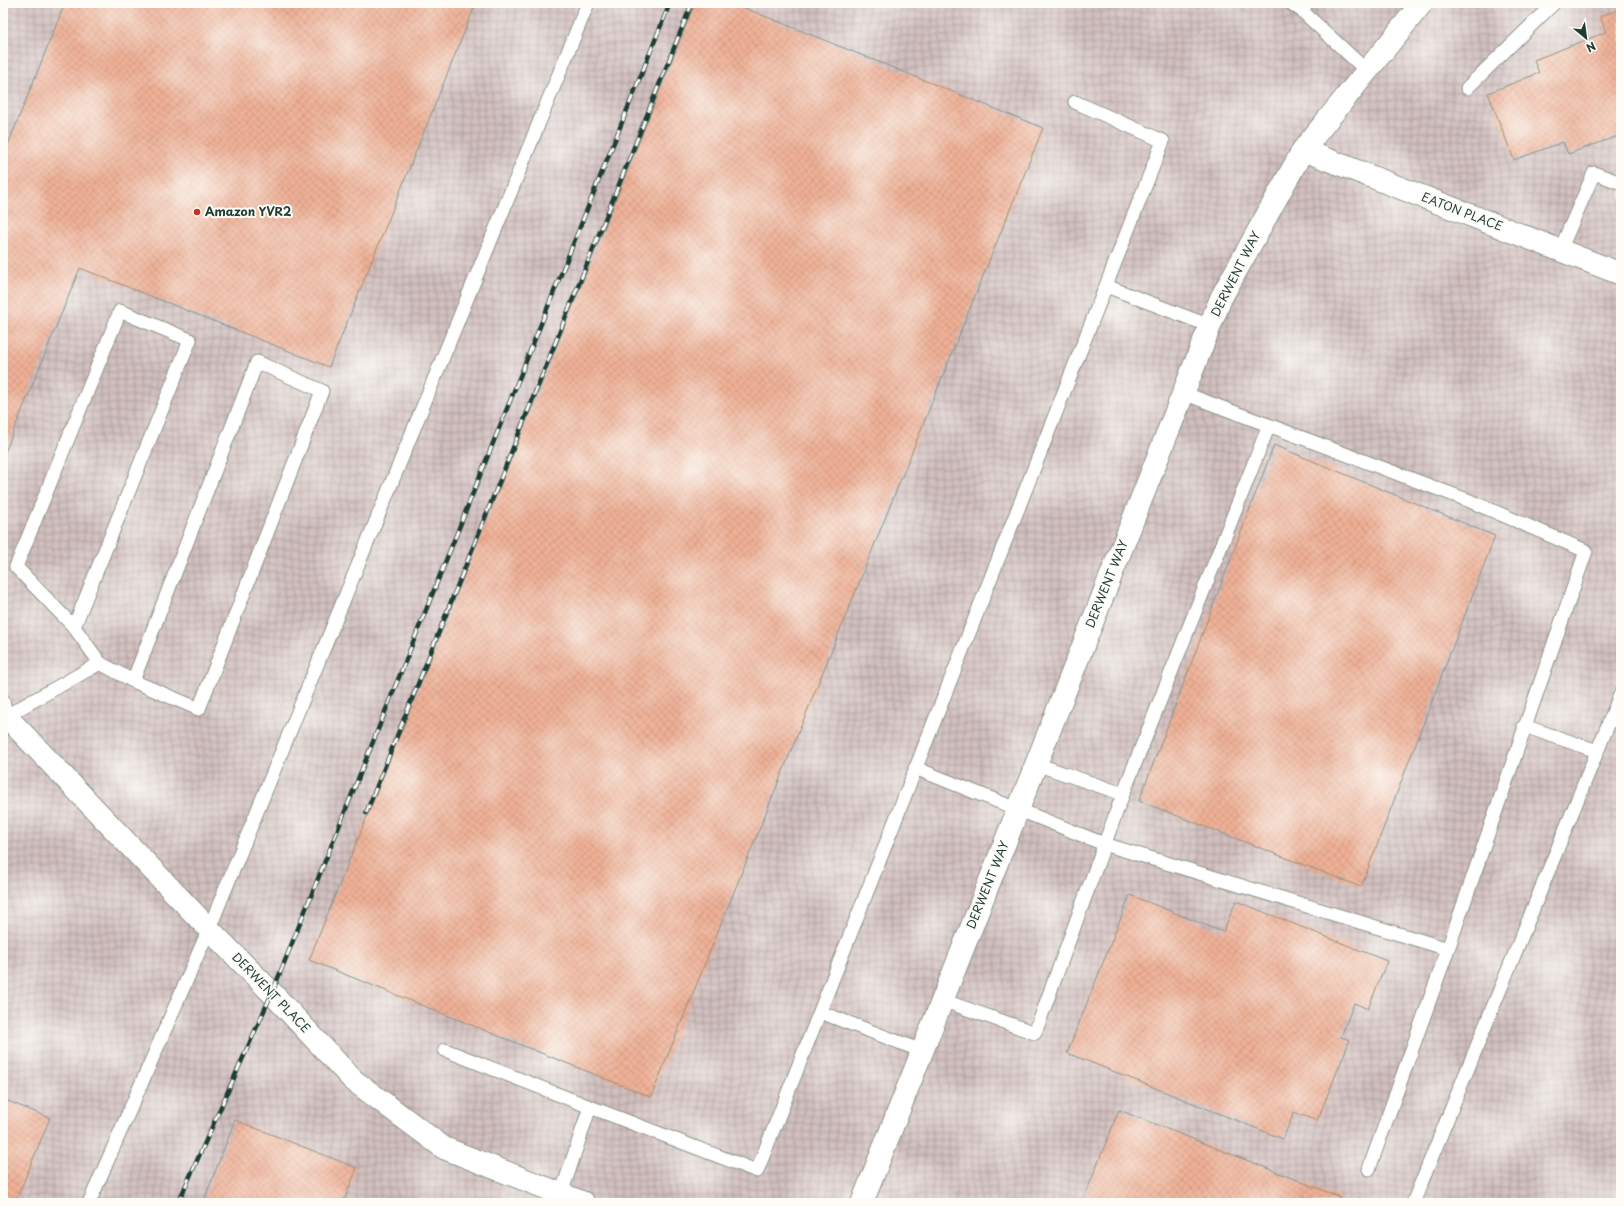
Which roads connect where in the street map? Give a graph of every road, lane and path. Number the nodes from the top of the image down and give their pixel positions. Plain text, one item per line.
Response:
1 (588, 3) edge
2 (1422, 3) edge
3 (1554, 3) edge
4 (1299, 5) edge
5 (1367, 71) junction
6 (1467, 88) dead end
7 (1075, 102) dead end
8 (1303, 150) junction
9 (1621, 183) edge
10 (1560, 250) junction
11 (1621, 274) edge
12 (1106, 286) junction
13 (1210, 326) junction
14 (1183, 393) junction
15 (1269, 425) junction
16 (74, 627) junction
17 (100, 663) junction
18 (133, 681) junction
19 (1621, 693) edge
20 (5, 708) edge
21 (1618, 711) edge
22 (1524, 726) junction
23 (1597, 751) junction
24 (1036, 764) junction
25 (915, 768) junction
26 (1123, 794) junction
27 (1018, 809) junction
28 (1104, 844) junction
29 (209, 929) junction
30 (1448, 949) junction
31 (942, 1000) junction
32 (820, 1012) junction
33 (445, 1050) dead end
34 (922, 1051) junction
35 (590, 1107) junction
36 (1369, 1169) dead end
37 (561, 1194) junction
38 (89, 1203) edge
39 (584, 1203) edge
40 (862, 1203) edge
41 (1412, 1203) edge

1 - 29 lane
2 - 5 street, DERWENT WAY
3 - 6 lane
4 - 5 lane
5 - 8 street, DERWENT WAY
7 - 12 lane
8 - 10 street, EATON PLACE
8 - 13 street, DERWENT WAY
9 - 10 lane
10 - 11 street, EATON PLACE
12 - 13 lane
12 - 25 lane
13 - 14 street, DERWENT WAY
14 - 15 lane
14 - 24 street, DERWENT WAY
15 - 22 lane
15 - 26 lane
16 - 16 lane
16 - 17 lane
17 - 18 lane
17 - 20 lane
18 - 18 lane
19 - 21 lane
20 - 29 street, DERWENT PLACE
21 - 23 lane
22 - 23 lane
22 - 30 lane
23 - 41 lane
24 - 26 lane
24 - 27 street, DERWENT WAY
25 - 27 lane
25 - 32 lane
26 - 28 lane
27 - 28 lane
27 - 31 street, DERWENT WAY
28 - 30 lane
28 - 31 lane
29 - 37 street, DERWENT PLACE
29 - 38 lane
30 - 36 lane
31 - 34 street, DERWENT WAY
32 - 34 lane
32 - 35 lane
33 - 35 lane
34 - 40 street, DERWENT WAY
35 - 37 lane
37 - 39 street, DERWENT PLACE

